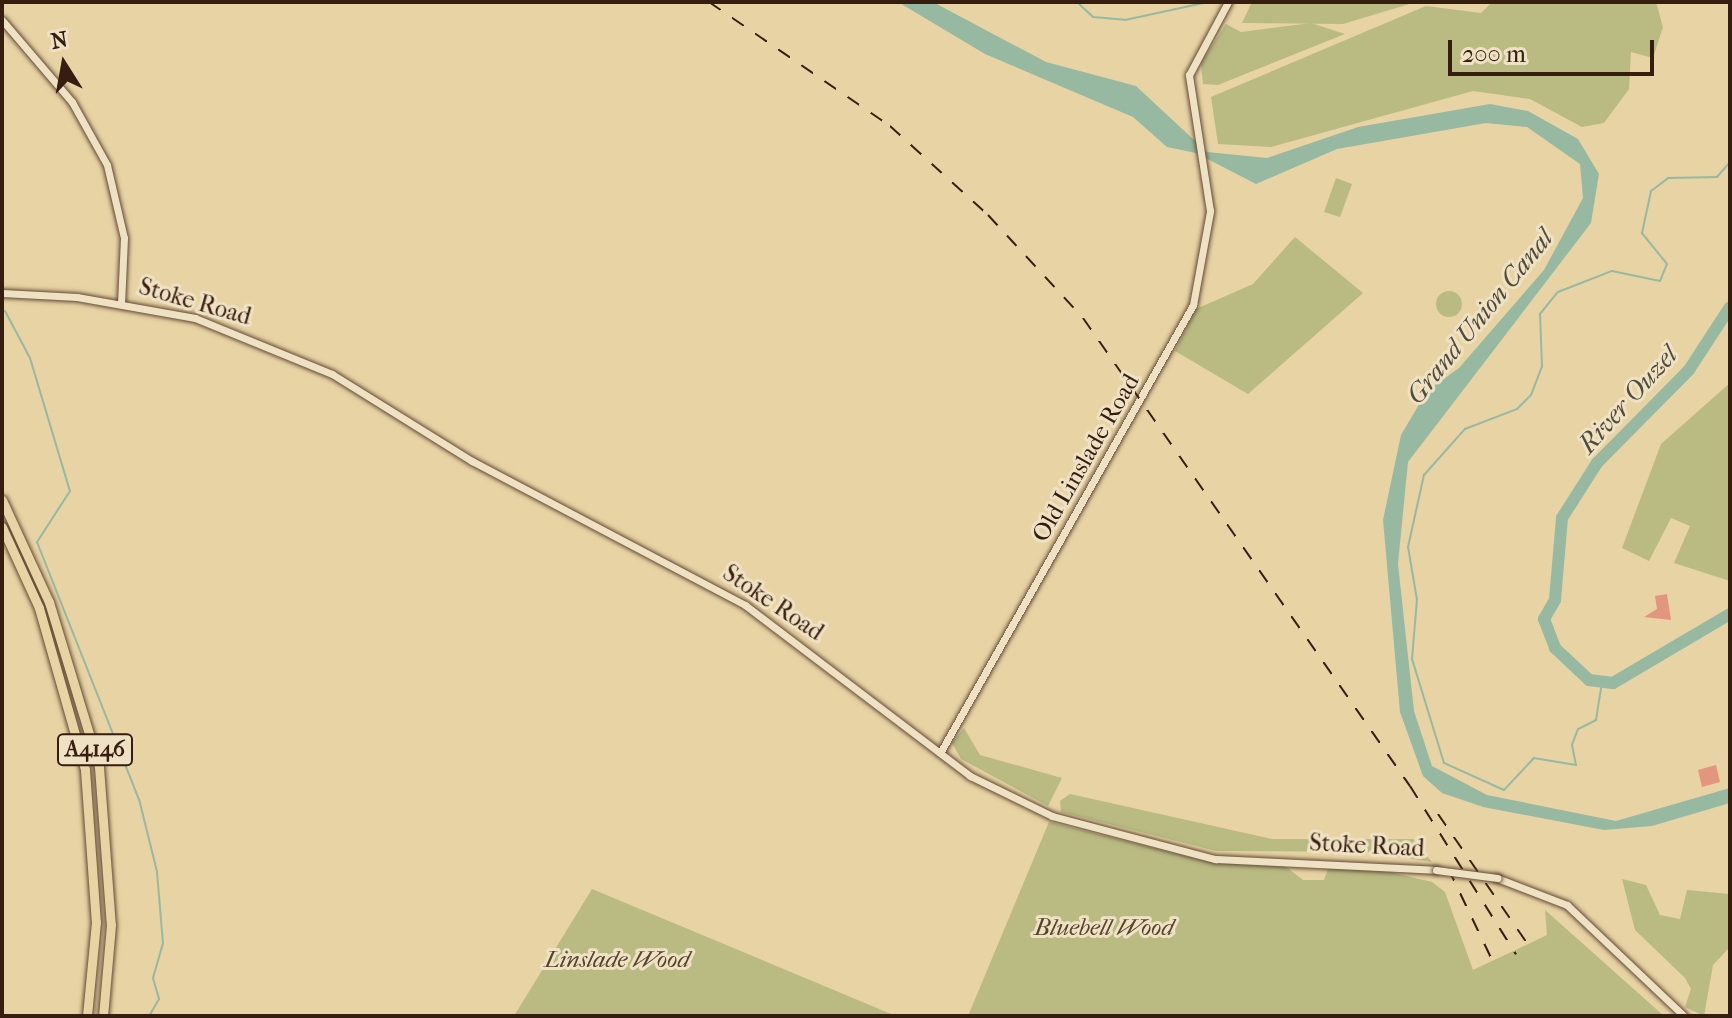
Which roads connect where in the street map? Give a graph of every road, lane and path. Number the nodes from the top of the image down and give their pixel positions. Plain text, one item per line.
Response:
1 (1228, 2) edge
2 (2, 20) edge
3 (2, 293) edge
4 (121, 303) junction
5 (2, 500) edge
6 (2, 527) edge
7 (940, 753) junction
8 (87, 1016) edge
9 (103, 1016) edge
10 (1684, 1016) edge

1 - 7 street, Old Linslade Road
2 - 4 street, Stoke Road
3 - 4 street
4 - 7 street, Stoke Road
5 - 9 highway, A4146
6 - 8 highway, A4146
7 - 10 street, Stoke Road, bridge

